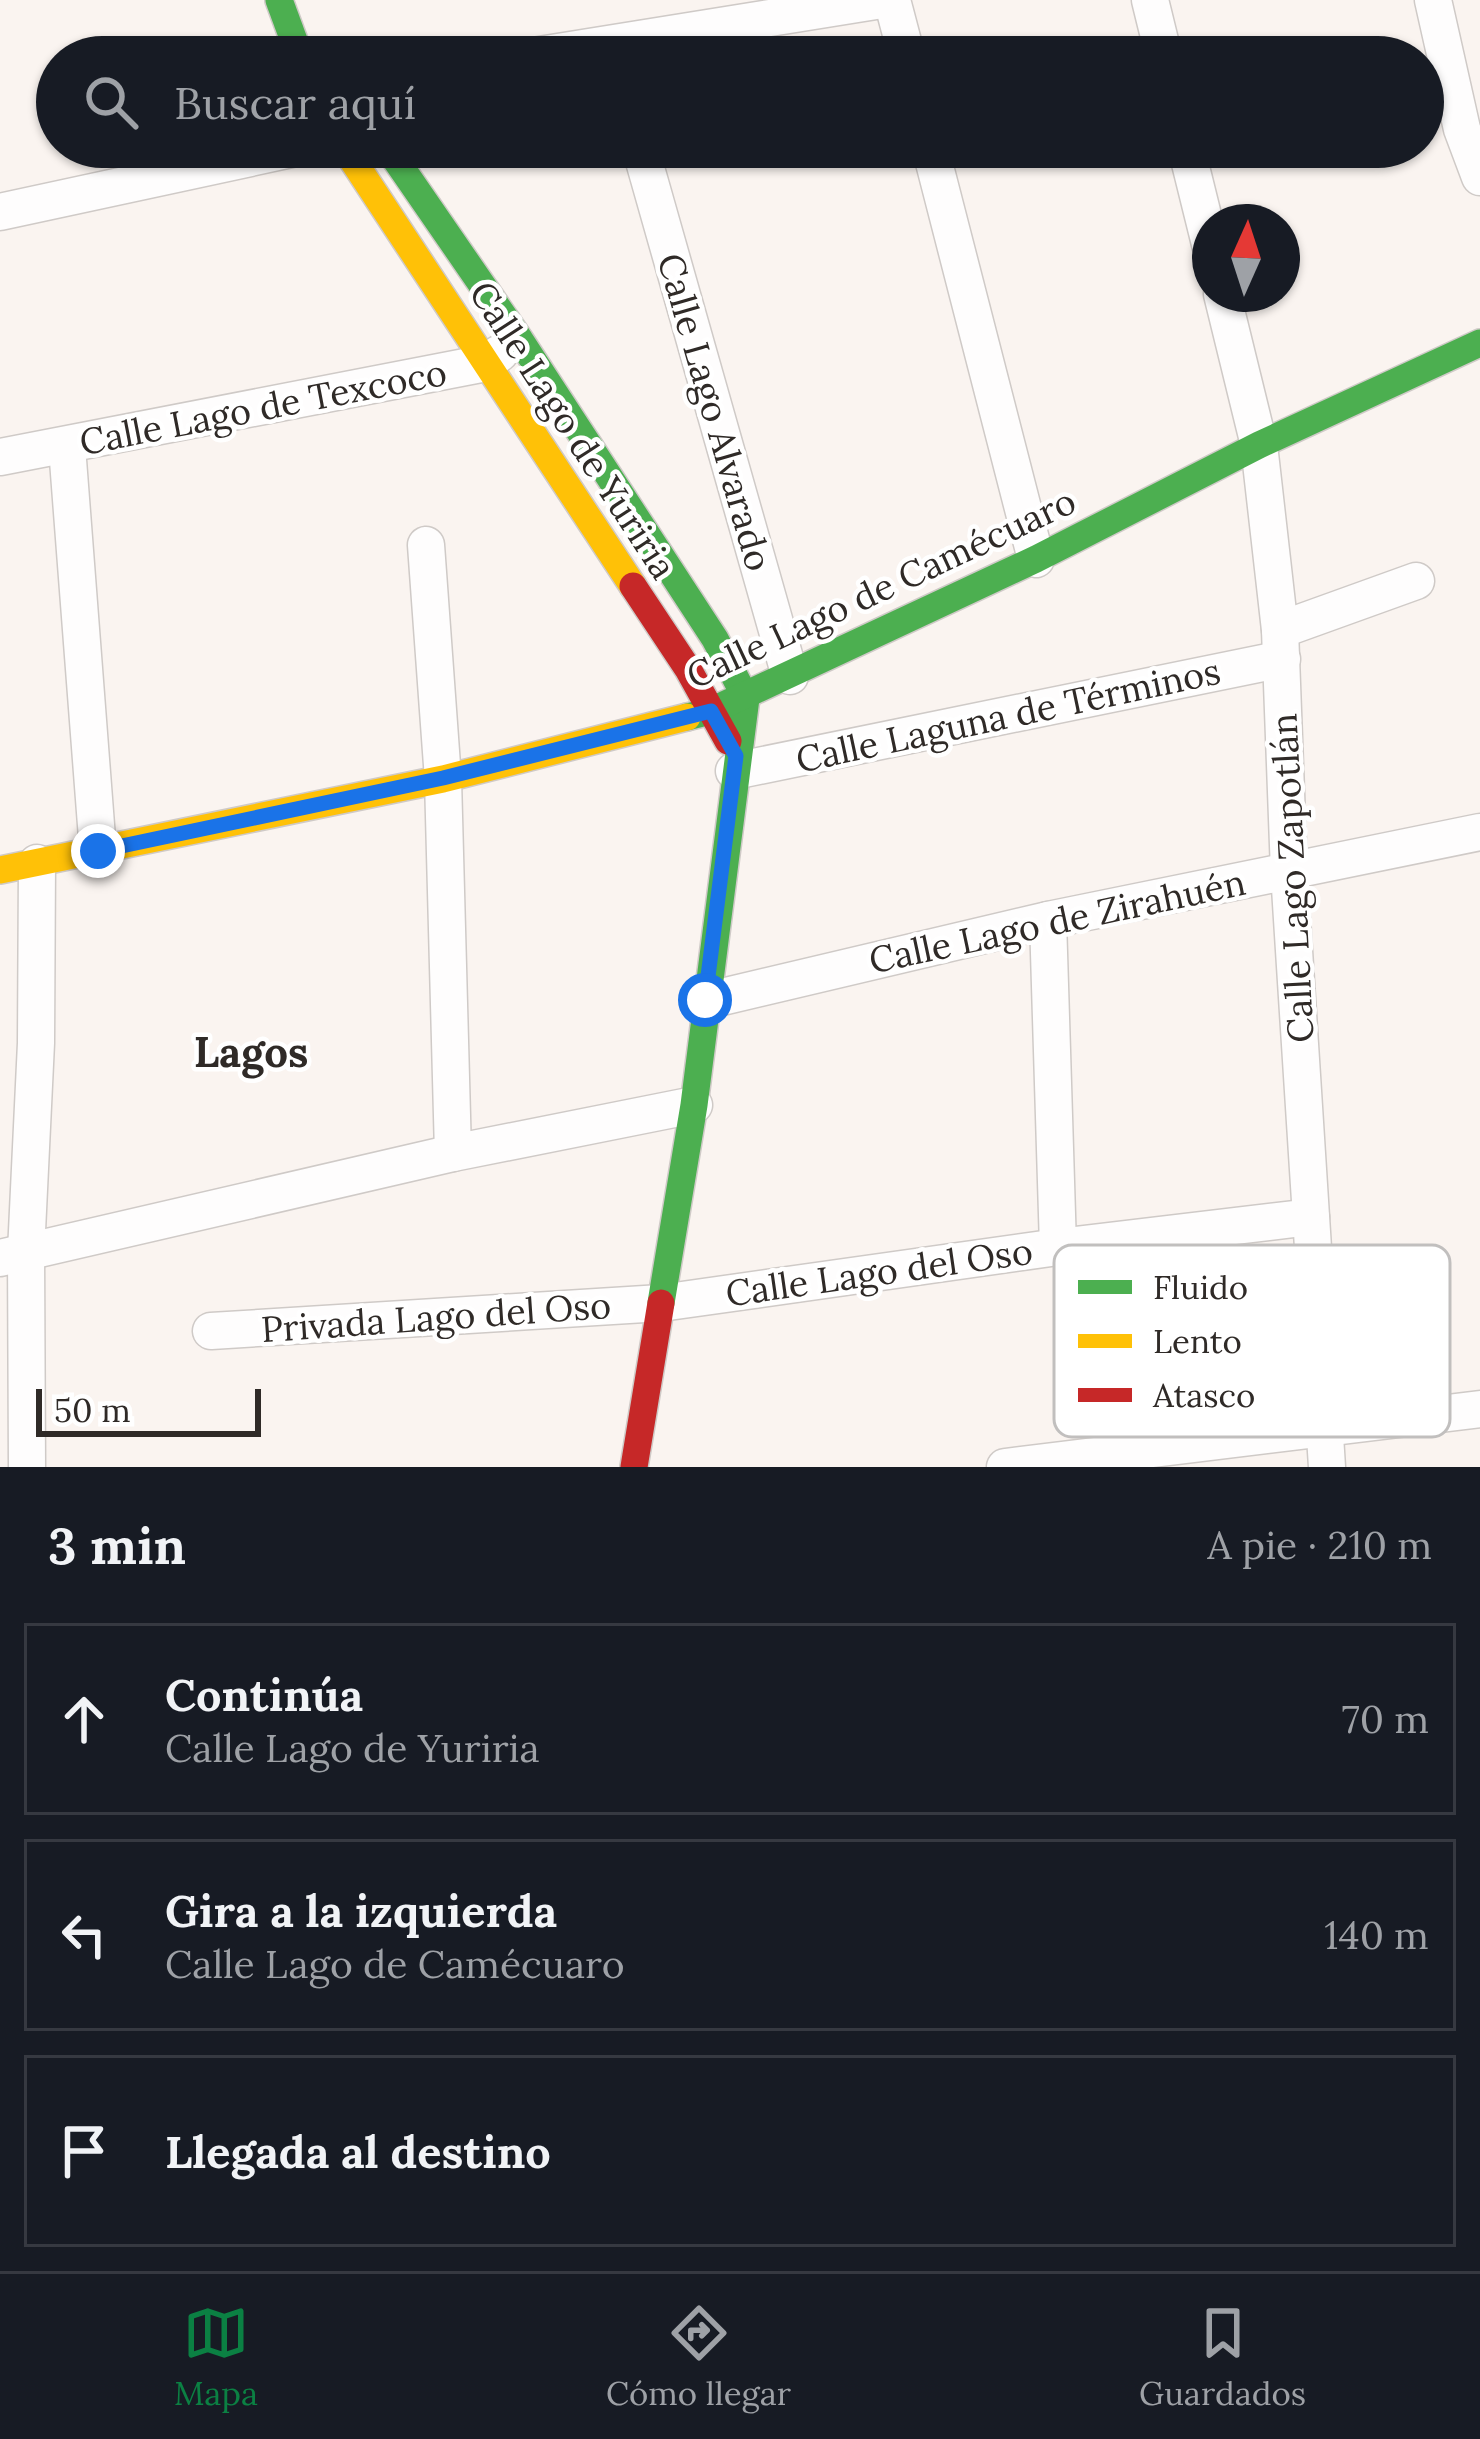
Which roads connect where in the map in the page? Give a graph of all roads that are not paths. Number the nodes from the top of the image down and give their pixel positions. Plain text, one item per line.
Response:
1 (279, 0) edge
2 (882, 0) edge
3 (892, 0) edge
4 (1150, 0) edge
5 (1433, 0) edge
6 (292, 36) edge
7 (684, 36) edge
8 (901, 36) edge
9 (1159, 36) edge
10 (1441, 36) edge
11 (1444, 49) edge
12 (204, 168) edge
13 (358, 168) edge
14 (401, 168) edge
15 (646, 168) edge
16 (935, 168) edge
17 (1191, 168) edge
18 (1480, 177) edge
19 (1200, 204) edge
20 (0, 212) edge
21 (1226, 312) edge
22 (520, 340) junction
23 (1480, 343) edge
24 (487, 363) junction
25 (1259, 445) junction
26 (67, 447) junction
27 (0, 457) edge
28 (426, 545) dead end
29 (1036, 559) junction
30 (1416, 580) dead end
31 (1281, 644) junction
32 (790, 676) junction
33 (746, 698) junction
34 (711, 711) junction
35 (735, 763) junction
36 (443, 778) junction
37 (1480, 832) edge
38 (98, 851) junction
39 (38, 863) junction
40 (0, 870) edge
41 (1288, 872) junction
42 (1048, 920) junction
43 (705, 1000) junction
44 (37, 1042) junction
45 (0, 1050) edge
46 (694, 1105) junction
47 (452, 1153) junction
48 (1311, 1217) junction
49 (1058, 1245) edge
50 (1067, 1245) edge
51 (1313, 1245) edge
52 (1054, 1247) edge
53 (13, 1255) edge
54 (661, 1303) junction
55 (211, 1331) dead end
56 (1480, 1409) edge
57 (1450, 1413) edge
58 (1251, 1437) edge
59 (1326, 1437) edge
60 (27, 1467) edge
61 (634, 1467) edge
62 (1005, 1467) edge
63 (1328, 1467) edge

1 - 6 street
2 - 7 street
3 - 8 street
4 - 9 street
5 - 10 street
11 - 18 street
12 - 20 street
13 - 24 street, Calle Lago de Yuriria
14 - 22 street, Calle Lago de Yuriria
15 - 32 street, Calle Lago Alvarado
16 - 29 street
17 - 19 street
21 - 25 street, Calle Lago Zapotlán
22 - 24 street, Calle Lago de Texcoco
22 - 33 street, Calle Lago de Yuriria
23 - 25 street, Calle Lago de Camécuaro
24 - 26 street, Calle Lago de Texcoco
24 - 34 street, Calle Lago de Yuriria
25 - 29 street, Calle Lago de Camécuaro
25 - 31 street, Calle Lago Zapotlán
26 - 27 street, Calle Lago de Texcoco
26 - 38 street
28 - 36 street
29 - 32 street, Calle Lago de Camécuaro
30 - 31 street, Calle Laguna de Términos
31 - 35 street, Calle Laguna de Términos
31 - 41 street, Calle Lago Zapotlán
32 - 33 street, Calle Lago de Camécuaro
33 - 34 street, Calle Lago de Camécuaro
33 - 35 street
34 - 35 street, Calle Lago de Yuriria
34 - 36 street, Calle Lago de Camécuaro
35 - 43 street
36 - 38 street, Calle Lago de Camécuaro
36 - 47 street
37 - 41 street, Calle Lago de Zirahuén
38 - 39 street, Calle Lago de Camécuaro
39 - 40 street, Calle Lago de Camécuaro
39 - 44 street
41 - 42 street, Calle Lago de Zirahuén
41 - 48 street, Calle Lago Zapotlán
42 - 43 street, Calle Lago de Zirahuén
42 - 49 street
43 - 46 street
44 - 45 street
44 - 53 street
46 - 47 street
46 - 54 street
47 - 53 street
48 - 50 street, Calle Lago del Oso
48 - 51 street, Calle Lago Zapotlán
52 - 54 street, Calle Lago del Oso
53 - 60 street
54 - 55 street, Privada Lago del Oso
54 - 61 street
56 - 57 street
58 - 62 street
59 - 63 street, Calle Lago Zapotlán

